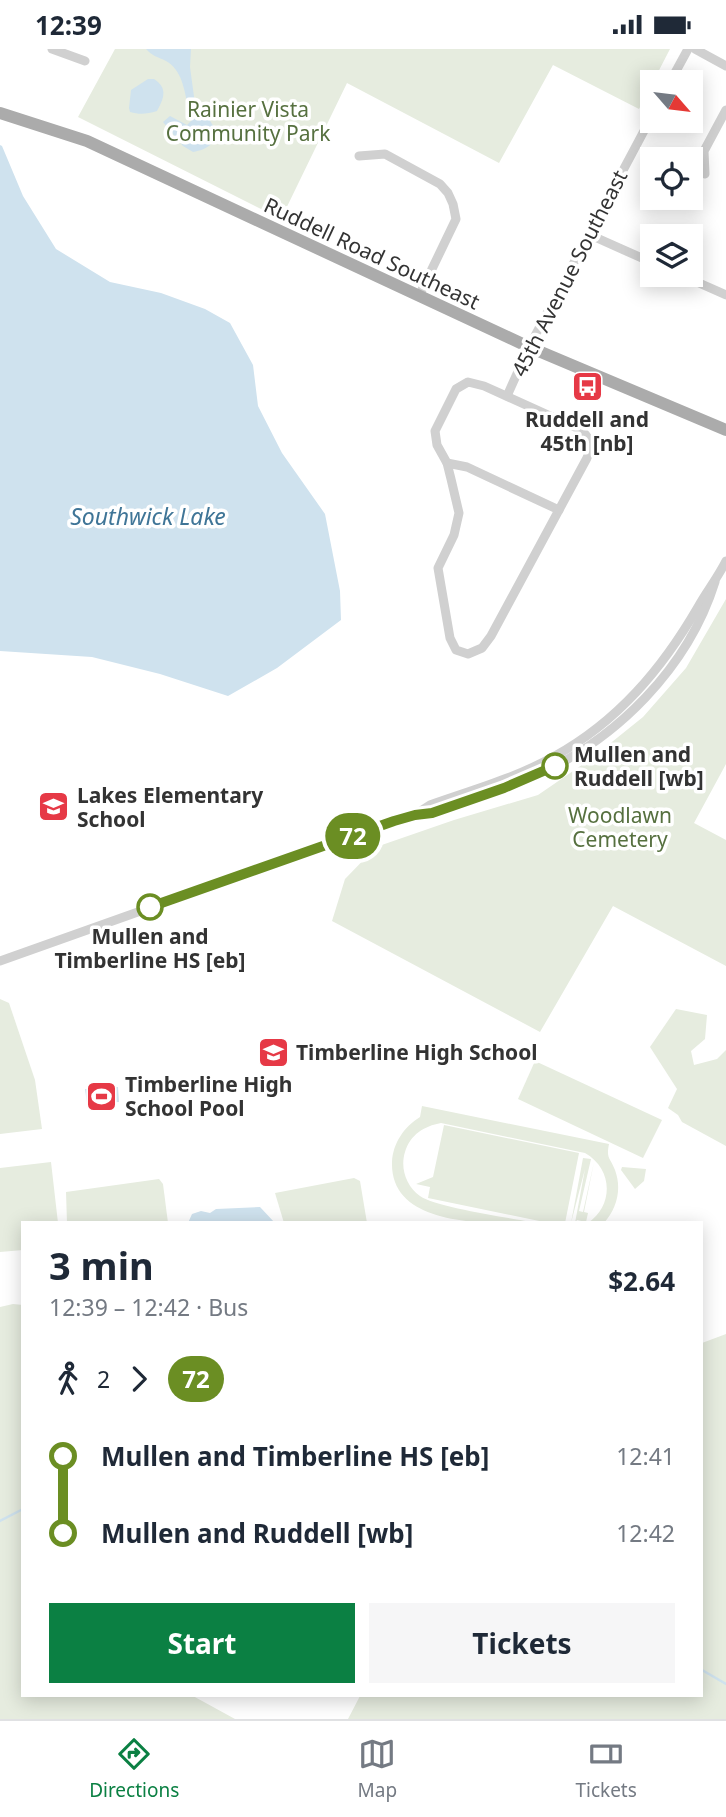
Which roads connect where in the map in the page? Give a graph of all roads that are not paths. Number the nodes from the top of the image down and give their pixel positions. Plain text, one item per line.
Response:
1 (52, 49) edge
2 (688, 49) edge
3 (695, 49) edge
4 (85, 61) dead end
5 (726, 66) edge
6 (677, 70) edge
7 (726, 110) edge
8 (0, 113) edge
9 (643, 133) edge
10 (359, 156) dead end
11 (705, 174) dead end
12 (588, 234) junction
13 (640, 257) edge
14 (703, 285) edge
15 (726, 295) edge
16 (419, 296) junction
17 (529, 348) junction
18 (507, 395) junction
19 (726, 431) edge
20 (447, 463) junction
21 (559, 510) junction
22 (726, 561) edge
23 (0, 961) edge

1 - 4 street
2 - 6 street
3 - 5 street
7 - 11 street
8 - 16 main road, Ruddell Road Southeast
9 - 12 street, 45th Avenue Southeast
10 - 16 street
12 - 13 street
12 - 17 street, 45th Avenue Southeast
14 - 15 street
16 - 17 main road, Ruddell Road Southeast
17 - 18 street, 45th Avenue Southeast
17 - 19 main road, Ruddell Road Southeast
18 - 20 street
18 - 21 street
20 - 21 street
20 - 21 street
22 - 23 street

